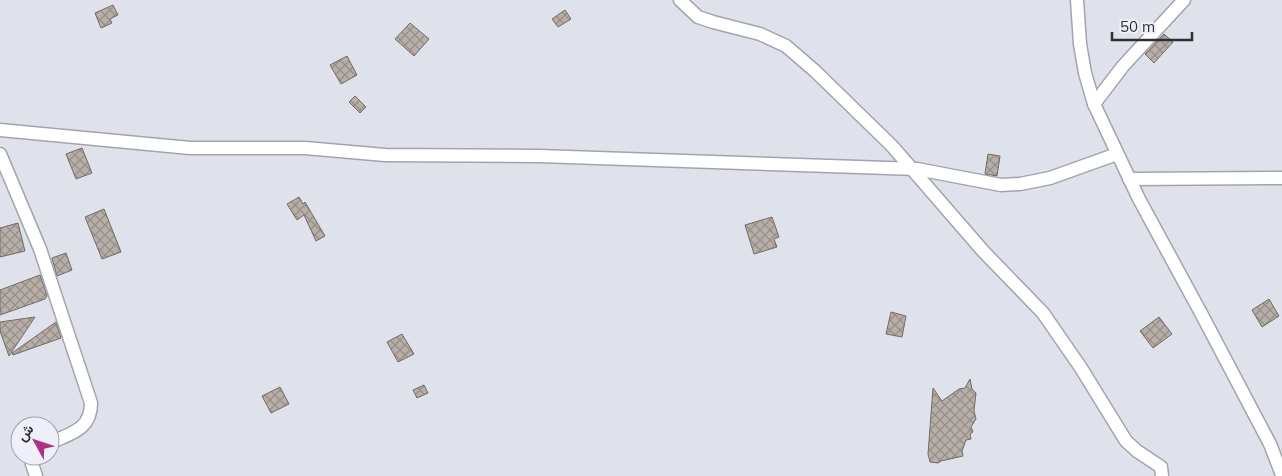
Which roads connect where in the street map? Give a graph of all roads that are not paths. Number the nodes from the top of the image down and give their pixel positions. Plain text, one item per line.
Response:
1 (680, 0) edge
2 (1077, 0) edge
3 (1184, 0) edge
4 (1094, 104) junction
5 (0, 130) edge
6 (0, 154) edge
7 (1116, 154) junction
8 (912, 168) junction
9 (1282, 178) edge
10 (1129, 179) junction
11 (60, 438) edge
12 (1282, 475) edge
13 (1162, 476) edge

1 - 8 street
2 - 4 street
3 - 4 street
4 - 7 street
5 - 8 street
6 - 11 street
7 - 8 street
7 - 10 street
8 - 13 street
9 - 10 street
10 - 12 street

